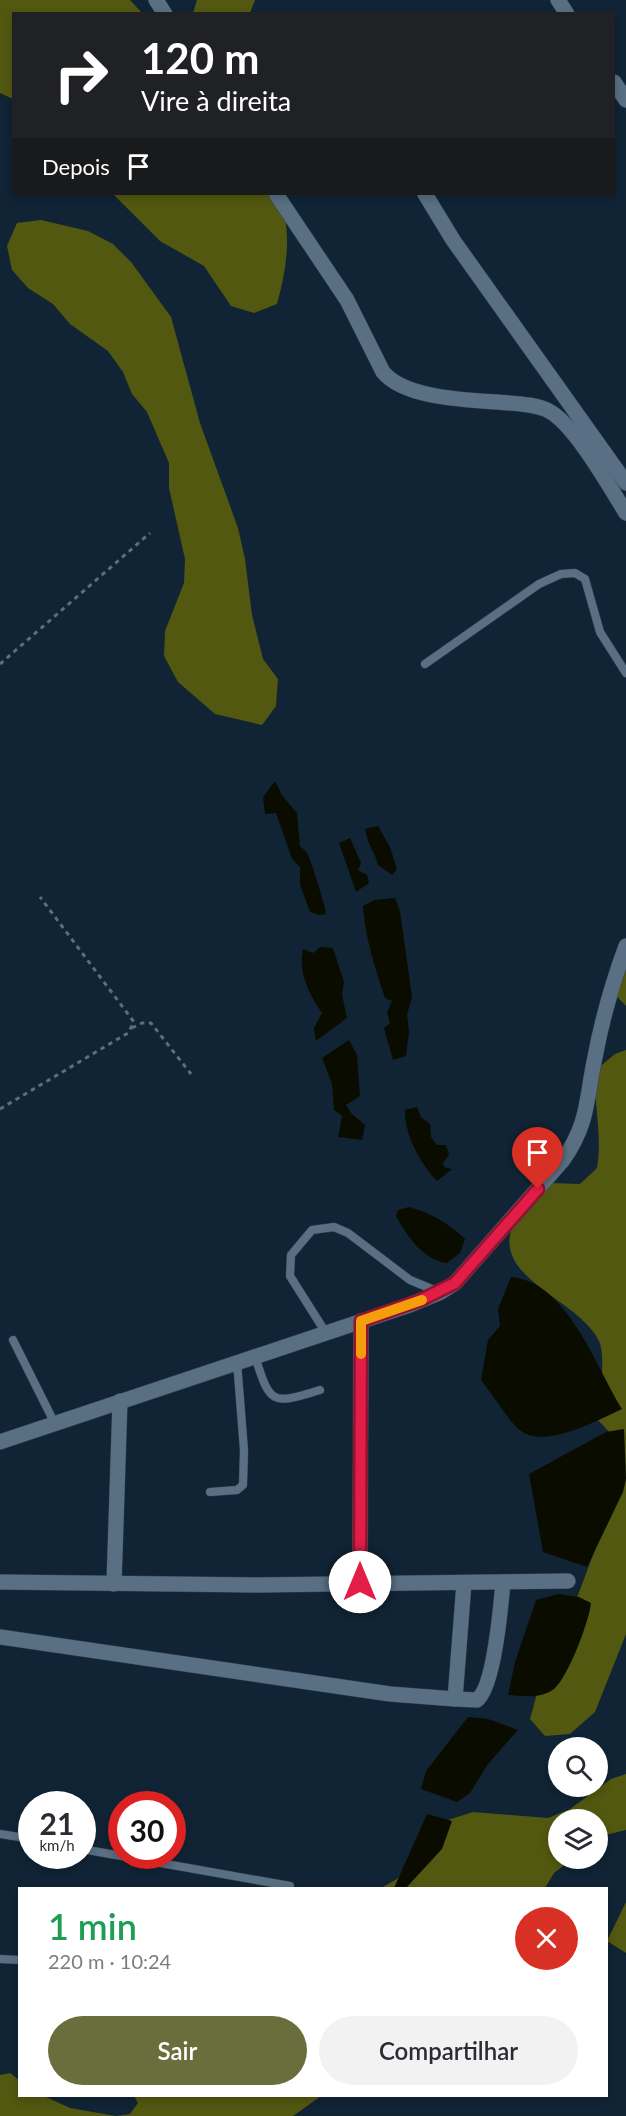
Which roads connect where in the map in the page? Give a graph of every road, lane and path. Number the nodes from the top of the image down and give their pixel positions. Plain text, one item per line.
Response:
1 (615, 84) edge
2 (626, 100) edge
3 (277, 195) edge
4 (426, 195) edge
5 (626, 483) edge
6 (626, 513) edge
7 (150, 533) dead end
8 (0, 664) edge
9 (425, 664) dead end
10 (626, 673) edge
11 (40, 897) dead end
12 (626, 946) edge
13 (132, 1028) junction
14 (191, 1074) dead end
15 (0, 1109) edge
16 (441, 1292) junction
17 (361, 1321) junction
18 (326, 1333) junction
19 (13, 1340) dead end
20 (255, 1356) junction
21 (237, 1362) junction
22 (320, 1390) dead end
23 (120, 1401) junction
24 (55, 1424) junction
25 (0, 1442) edge
26 (210, 1492) dead end
27 (568, 1581) dead end
28 (0, 1582) edge
29 (360, 1582) junction
30 (503, 1582) junction
31 (465, 1583) junction
32 (114, 1584) junction
33 (0, 1637) edge
34 (455, 1699) junction
35 (0, 1834) edge
36 (18, 1837) edge
37 (96, 1851) edge
38 (290, 1886) dead end
39 (0, 1959) edge
40 (18, 1960) edge

1 - 2 street
3 - 6 street
4 - 5 street
7 - 8 path
9 - 10 lane
11 - 13 path
12 - 16 street
13 - 14 path
13 - 15 path
16 - 17 street
16 - 18 lane
17 - 18 street
17 - 29 street
18 - 20 street
19 - 24 lane
20 - 21 street
20 - 22 lane
21 - 23 street
21 - 26 lane
23 - 24 street
23 - 32 street
24 - 25 street
27 - 30 street
28 - 32 street
29 - 31 street
29 - 32 street
30 - 31 street
30 - 34 street
31 - 34 street
33 - 34 street
35 - 36 lane
37 - 38 lane
39 - 40 lane

